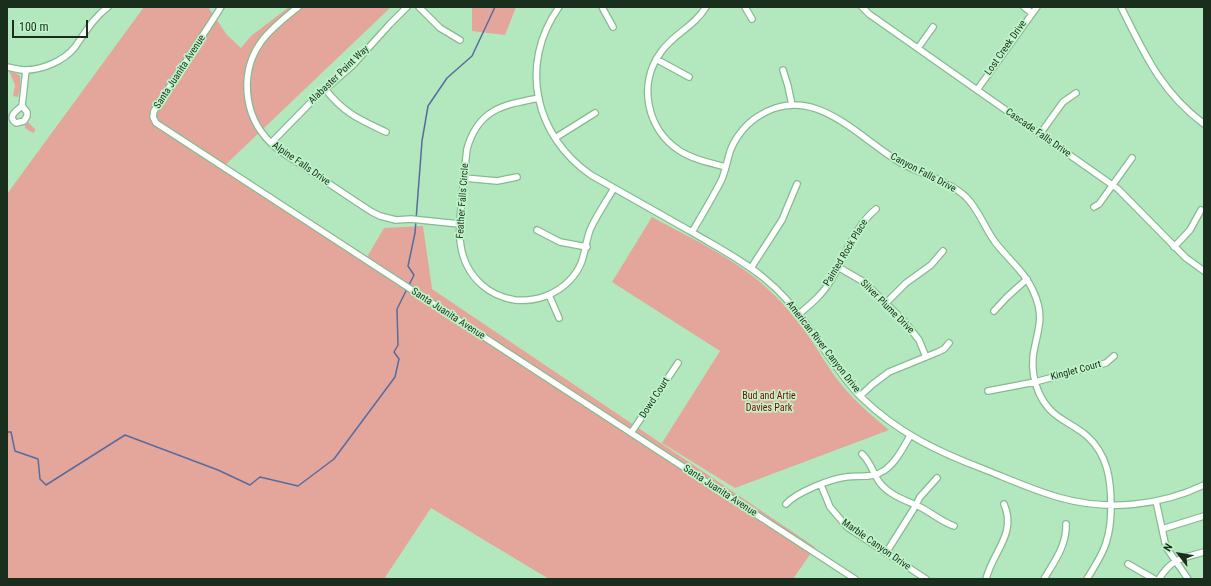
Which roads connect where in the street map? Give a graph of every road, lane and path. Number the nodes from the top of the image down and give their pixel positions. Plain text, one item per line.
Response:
1 (108, 7) edge
2 (221, 7) edge
3 (298, 7) edge
4 (407, 7) edge
5 (419, 7) edge
6 (559, 7) edge
7 (602, 7) edge
8 (706, 7) edge
9 (744, 7) edge
10 (862, 7) edge
11 (1024, 7) edge
12 (1037, 7) edge
13 (1121, 7) edge
14 (1032, 13) junction
15 (752, 19) dead end
16 (613, 27) dead end
17 (933, 27) dead end
18 (460, 40) dead end
19 (918, 48) junction
20 (656, 59) junction
21 (7, 67) edge
22 (26, 70) junction
23 (782, 70) dead end
24 (689, 77) dead end
25 (325, 89) junction
26 (977, 90) junction
27 (1076, 93) dead end
28 (539, 98) junction
29 (792, 105) junction
30 (22, 106) dead end
31 (595, 113) dead end
32 (1204, 124) edge
33 (386, 132) dead end
34 (1040, 134) junction
35 (555, 138) junction
36 (271, 143) junction
37 (1132, 158) dead end
38 (726, 167) junction
39 (517, 177) dead end
40 (464, 178) junction
41 (797, 184) dead end
42 (1112, 185) junction
43 (614, 188) junction
44 (1094, 207) dead end
45 (876, 209) dead end
46 (1201, 210) dead end
47 (459, 224) junction
48 (537, 230) dead end
49 (692, 232) junction
50 (1174, 246) junction
51 (587, 248) junction
52 (943, 251) dead end
53 (838, 267) junction
54 (751, 268) junction
55 (1204, 271) edge
56 (1027, 279) junction
57 (549, 295) junction
58 (886, 303) junction
59 (994, 311) dead end
60 (799, 314) junction
61 (559, 318) dead end
62 (948, 343) dead end
63 (1114, 356) dead end
64 (926, 357) junction
65 (678, 363) dead end
66 (1035, 382) junction
67 (988, 391) dead end
68 (860, 396) junction
69 (632, 433) junction
70 (910, 436) junction
71 (862, 454) dead end
72 (875, 475) junction
73 (937, 478) dead end
74 (821, 485) junction
75 (1204, 485) edge
76 (1156, 501) junction
77 (786, 504) dead end
78 (1004, 504) dead end
79 (1111, 505) junction
80 (915, 506) junction
81 (1204, 516) edge
82 (1066, 524) dead end
83 (954, 526) dead end
84 (1162, 529) junction
85 (1204, 552) edge
86 (886, 553) junction
87 (1175, 561) junction
88 (1128, 564) dead end
89 (855, 579) edge
90 (926, 579) edge
91 (986, 579) edge
92 (1044, 579) edge
93 (1087, 579) edge
94 (1154, 579) edge
95 (1159, 579) edge
96 (1188, 579) edge

1 - 22 street
2 - 69 street, Santa Juanita Avenue
3 - 36 street, Alpine Falls Drive
4 - 25 street, Alabaster Point Way
5 - 18 street
6 - 28 street, American River Canyon Drive
7 - 16 street
8 - 20 street
9 - 15 street
10 - 19 street, Cascade Falls Drive
11 - 14 street
12 - 14 street, Lost Creek Drive
13 - 32 street
14 - 26 street, Lost Creek Drive
17 - 19 street
19 - 26 street, Cascade Falls Drive
20 - 24 street
20 - 38 street
21 - 22 street
22 - 30 street
23 - 29 street
25 - 33 street
25 - 36 street, Alabaster Point Way
26 - 34 street, Cascade Falls Drive
27 - 34 street
28 - 35 street, American River Canyon Drive
28 - 40 street, Feather Falls Circle
29 - 38 street, Canyon Falls Drive
29 - 56 street, Canyon Falls Drive
31 - 35 street
34 - 42 street, Cascade Falls Drive
35 - 43 street, American River Canyon Drive
36 - 47 street, Alpine Falls Drive
37 - 42 street
38 - 49 street, Canyon Falls Drive
39 - 40 street
40 - 47 street, Feather Falls Circle
41 - 54 street
42 - 44 street
42 - 50 street, Cascade Falls Drive
43 - 49 street, American River Canyon Drive
43 - 51 street, Feather Falls Circle
45 - 53 street, Painted Rock Place
46 - 50 street
47 - 57 street, Feather Falls Circle
48 - 51 street
49 - 54 street, American River Canyon Drive
50 - 55 street, Cascade Falls Drive
51 - 57 street, Feather Falls Circle
52 - 58 street
53 - 58 street, Silver Plume Drive
53 - 60 street, Painted Rock Place
54 - 60 street, American River Canyon Drive
56 - 59 street
56 - 66 street, Canyon Falls Drive
57 - 61 street
58 - 64 street, Silver Plume Drive
60 - 68 street, American River Canyon Drive
62 - 64 street
63 - 66 street, Kinglet Court
64 - 68 street
65 - 69 street, Dowd Court
66 - 67 street, Kinglet Court
66 - 79 street, Canyon Falls Drive
68 - 70 street, American River Canyon Drive
69 - 89 street, Santa Juanita Avenue
70 - 72 street
70 - 79 street, American River Canyon Drive
71 - 72 street
72 - 74 street
72 - 80 street
73 - 80 street
74 - 77 street
74 - 86 street, Marble Canyon Drive
75 - 76 street, American River Canyon Drive
76 - 79 street, American River Canyon Drive
76 - 84 street
78 - 91 street
79 - 93 street, Canyon Falls Drive
80 - 83 street
80 - 86 street
81 - 84 street
82 - 92 street
84 - 87 street
85 - 87 street
86 - 90 street, Marble Canyon Drive
87 - 95 street
87 - 96 street
88 - 94 street

